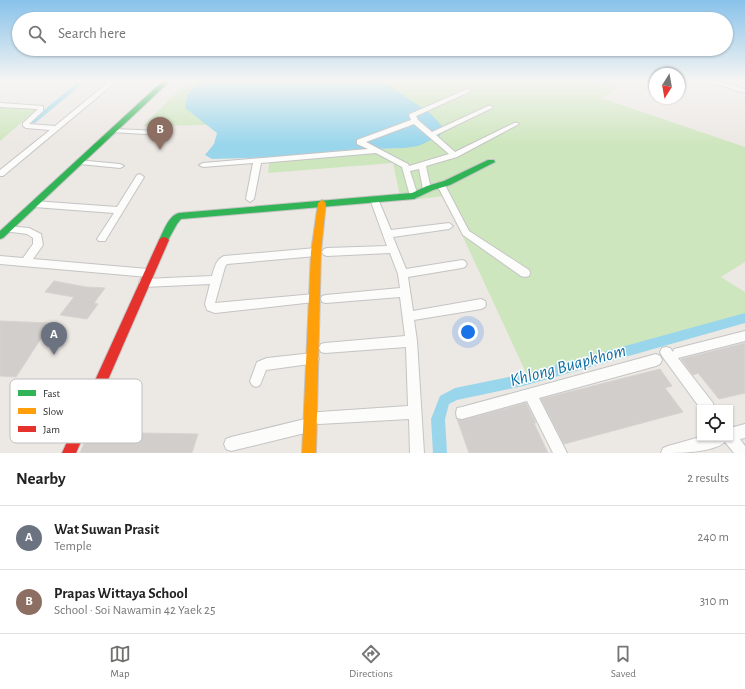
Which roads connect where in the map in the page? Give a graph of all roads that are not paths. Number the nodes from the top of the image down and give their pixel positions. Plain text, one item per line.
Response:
1 (89, 101) edge
2 (145, 101) edge
3 (444, 101) edge
4 (0, 104) edge
5 (490, 107) dead end
6 (415, 121) junction
7 (516, 124) dead end
8 (56, 128) junction
9 (113, 131) junction
10 (162, 133) dead end
11 (431, 135) junction
12 (377, 151) junction
13 (454, 155) junction
14 (257, 161) junction
15 (80, 162) junction
16 (491, 162) dead end
17 (203, 165) dead end
18 (422, 165) junction
19 (120, 166) dead end
20 (406, 170) junction
21 (0, 174) edge
22 (140, 177) dead end
23 (441, 185) junction
24 (427, 189) junction
25 (414, 196) junction
26 (250, 199) dead end
27 (374, 199) junction
28 (322, 203) junction
29 (34, 204) junction
30 (119, 210) junction
31 (449, 226) dead end
32 (4, 233) edge
33 (388, 234) junction
34 (102, 239) dead end
35 (394, 249) junction
36 (316, 252) junction
37 (327, 252) dead end
38 (0, 260) edge
39 (26, 262) junction
40 (462, 264) dead end
41 (148, 273) junction
42 (525, 273) dead end
43 (403, 274) junction
44 (216, 280) junction
45 (144, 283) junction
46 (406, 292) junction
47 (314, 298) junction
48 (326, 299) dead end
49 (481, 304) dead end
50 (408, 316) junction
51 (745, 336) edge
52 (411, 341) junction
53 (325, 348) dead end
54 (666, 352) dead end
55 (678, 354) dead end
56 (313, 359) junction
57 (656, 360) dead end
58 (102, 379) edge
59 (256, 381) dead end
60 (531, 395) junction
61 (706, 405) edge
62 (415, 412) junction
63 (462, 413) dead end
64 (314, 421) junction
65 (745, 431) edge
66 (733, 435) edge
67 (733, 440) edge
68 (710, 441) edge
69 (73, 443) edge
70 (231, 444) dead end
71 (69, 453) edge
72 (309, 453) edge
73 (417, 453) edge
74 (560, 453) edge
75 (668, 453) edge
76 (742, 453) edge

1 - 8 street
2 - 9 street
3 - 6 street
4 - 8 street
5 - 11 street
6 - 11 street
6 - 12 street
7 - 13 street
8 - 21 street
9 - 10 street
9 - 15 street
11 - 13 street
12 - 14 street
12 - 20 street
13 - 18 street
14 - 17 street
14 - 26 street
15 - 19 street
15 - 29 street
16 - 23 street
18 - 20 street
18 - 24 street
20 - 25 street
22 - 30 street
23 - 24 street
23 - 42 street
24 - 25 street
25 - 27 street
27 - 28 street
27 - 33 street
28 - 36 street
28 - 41 street
29 - 30 street
29 - 32 street
30 - 34 street
31 - 33 street
32 - 39 street
33 - 35 street
35 - 37 street
35 - 43 street
36 - 44 street
36 - 47 street
38 - 39 street
39 - 41 street
40 - 43 street
41 - 45 street
43 - 46 street
44 - 45 street
44 - 47 street
45 - 58 street
46 - 48 street
46 - 50 street
47 - 56 street
49 - 50 street
50 - 52 street
51 - 55 street
52 - 53 street
52 - 62 street
54 - 61 street
56 - 59 street
56 - 64 street
57 - 60 street
60 - 63 street
60 - 74 street
62 - 64 street
62 - 73 street
64 - 70 street
64 - 72 street
65 - 66 street
67 - 76 street
68 - 75 street
69 - 71 street

